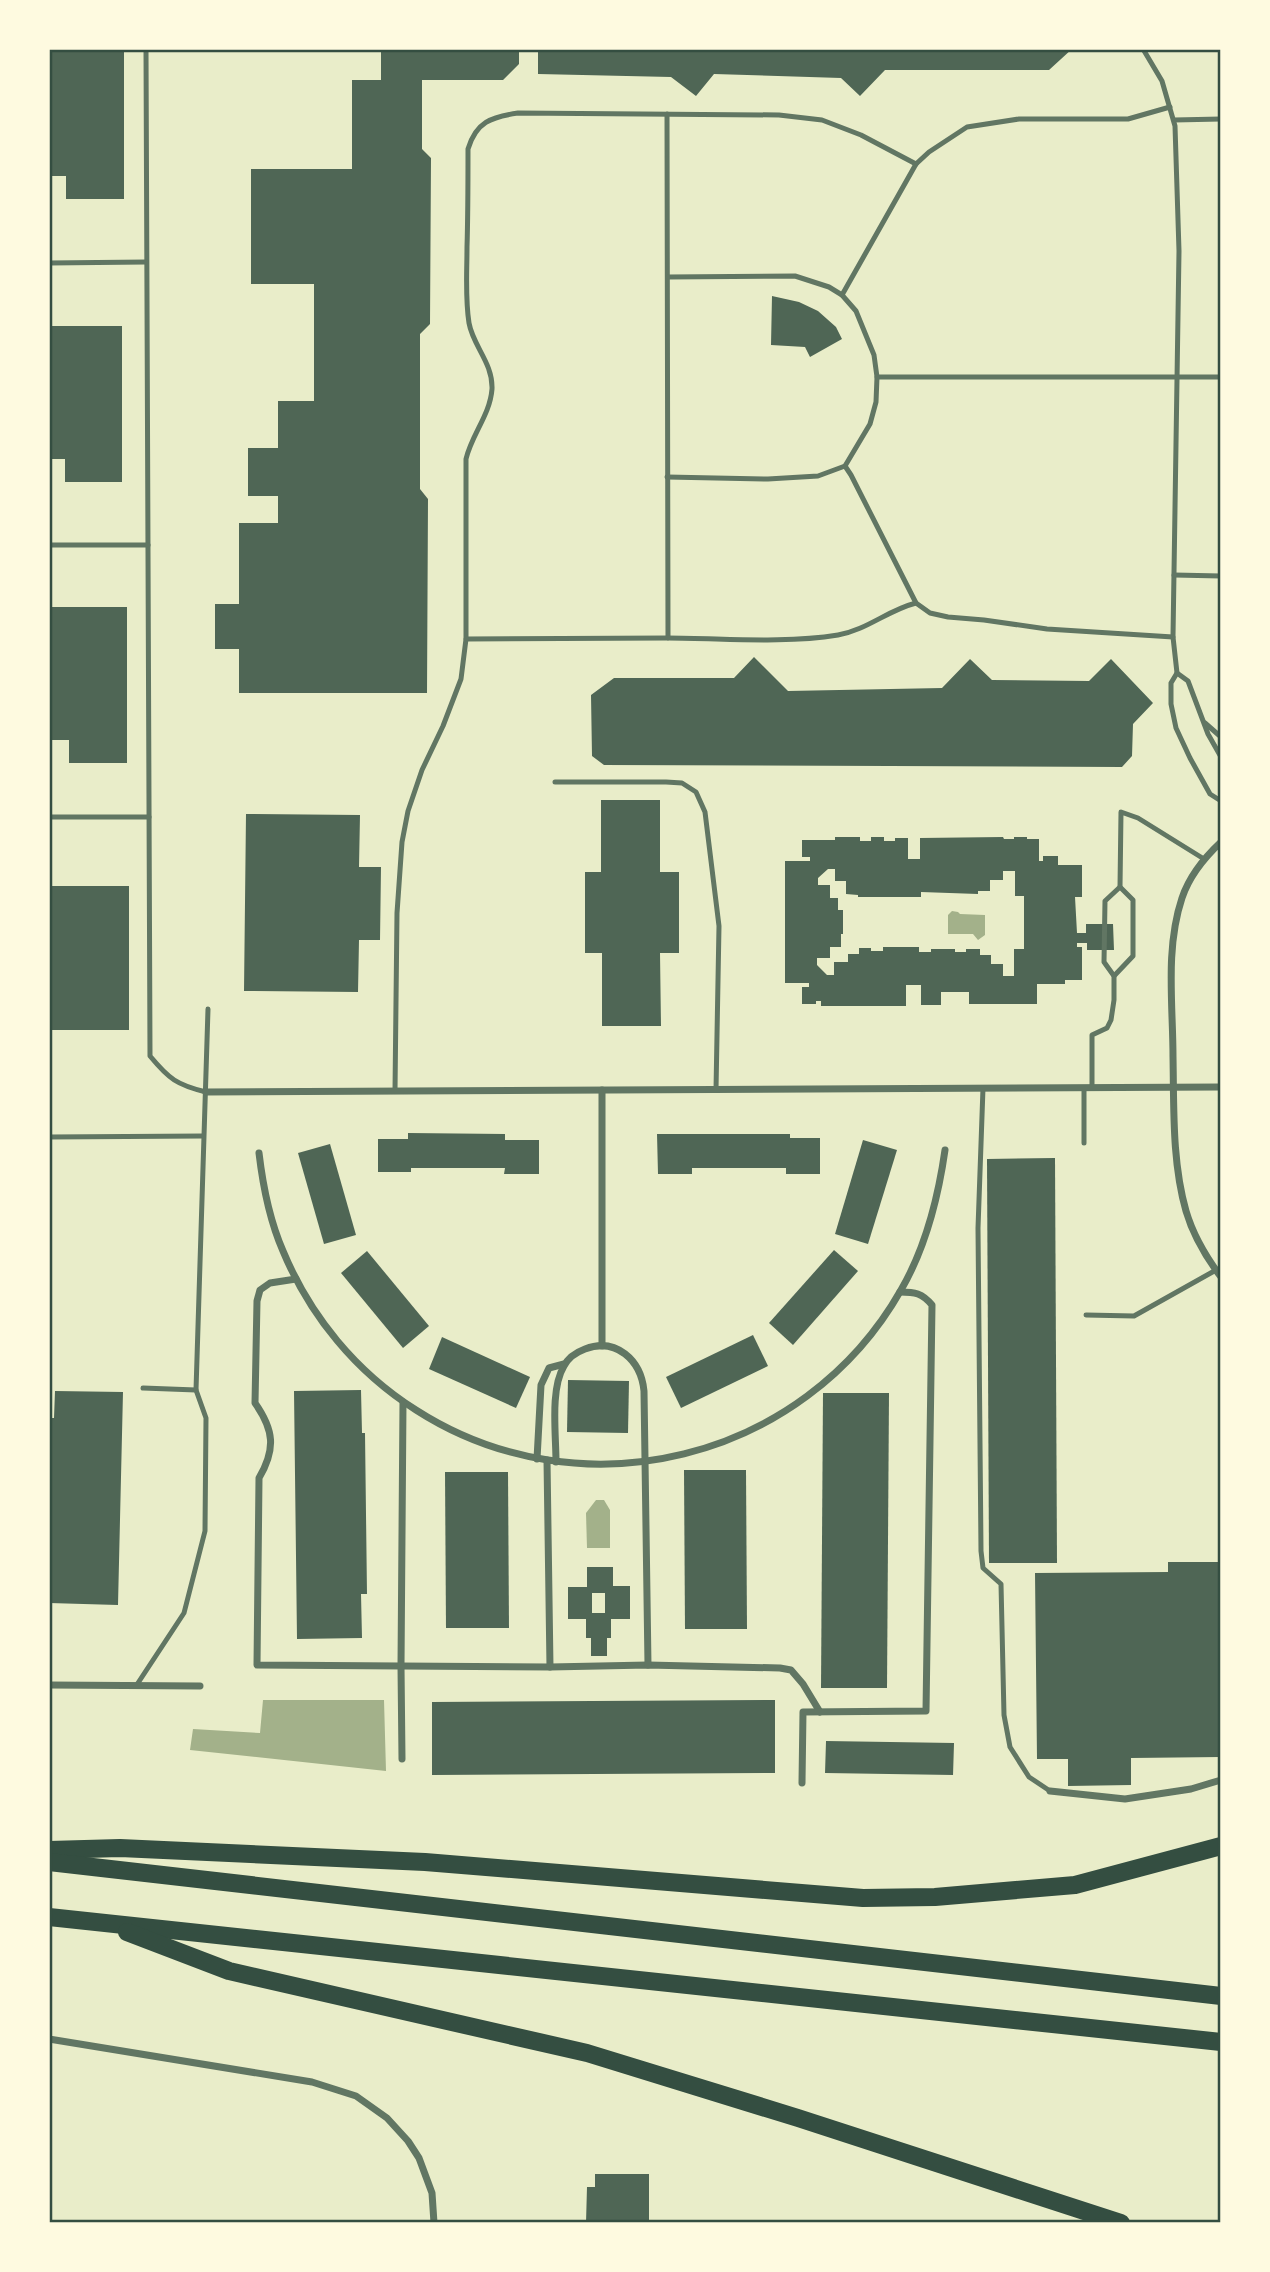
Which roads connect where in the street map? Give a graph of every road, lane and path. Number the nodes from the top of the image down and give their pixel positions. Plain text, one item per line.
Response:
1 (146, 49) edge
2 (1143, 49) edge
3 (1170, 107) junction
4 (667, 114) junction
5 (1174, 120) junction
6 (1221, 120) edge
7 (916, 164) junction
8 (146, 262) junction
9 (49, 263) edge
10 (667, 277) junction
11 (842, 295) junction
12 (1176, 376) junction
13 (877, 377) junction
14 (1221, 377) edge
15 (845, 466) junction
16 (667, 477) junction
17 (49, 545) edge
18 (148, 545) junction
19 (1174, 575) junction
20 (1221, 576) edge
21 (916, 603) junction
22 (1173, 637) junction
23 (667, 638) junction
24 (466, 639) junction
25 (1177, 673) junction
26 (1203, 721) junction
27 (1221, 737) edge
28 (1221, 757) edge
29 (555, 782) dead end
30 (1221, 802) edge
31 (49, 817) edge
32 (149, 817) junction
33 (1221, 842) edge
34 (1204, 859) junction
35 (1120, 887) junction
36 (1114, 976) junction
37 (208, 1009) dead end
38 (1221, 1087) edge
39 (983, 1088) junction
40 (1088, 1088) junction
41 (1172, 1088) junction
42 (602, 1090) junction
43 (716, 1090) junction
44 (395, 1091) junction
45 (206, 1092) junction
46 (203, 1136) junction
47 (49, 1137) edge
48 (1084, 1143) dead end
49 (945, 1150) dead end
50 (258, 1153) dead end
51 (1218, 1273) edge
52 (296, 1279) junction
53 (900, 1292) junction
54 (1086, 1315) dead end
55 (602, 1346) junction
56 (564, 1364) junction
57 (143, 1388) dead end
58 (196, 1390) junction
59 (403, 1402) junction
60 (537, 1459) junction
61 (547, 1460) junction
62 (556, 1462) junction
63 (647, 1462) junction
64 (648, 1665) junction
65 (401, 1666) junction
66 (550, 1667) junction
67 (49, 1685) edge
68 (136, 1686) junction
69 (200, 1686) dead end
70 (820, 1712) junction
71 (402, 1759) dead end
72 (1221, 1780) edge
73 (802, 1783) dead end
74 (1049, 1791) joint
75 (1218, 1847) edge
76 (49, 1850) edge
77 (49, 1862) edge
78 (49, 1917) edge
79 (104, 1923) junction
80 (1221, 1996) edge
81 (49, 2039) edge
82 (1221, 2042) edge
83 (434, 2223) edge
84 (1121, 2223) edge

1 - 8 lane
2 - 3 lane
3 - 5 lane
3 - 7 lane
4 - 7 lane
4 - 10 lane
4 - 24 lane
5 - 6 lane
5 - 12 lane
7 - 11 lane
8 - 9 lane
8 - 18 lane
10 - 11 lane
10 - 16 lane
11 - 13 lane
12 - 13 lane
12 - 14 lane
12 - 19 lane
13 - 15 lane
15 - 16 lane
15 - 21 lane
16 - 23 lane
17 - 18 lane
18 - 32 lane
19 - 20 lane
19 - 22 lane
21 - 22 lane
21 - 23 lane
22 - 25 lane
23 - 24 lane
24 - 44 lane
25 - 26 lane
25 - 30 lane
26 - 27 lane
26 - 28 lane
29 - 43 lane
31 - 32 lane
32 - 45 lane
33 - 34 street
34 - 35 lane
34 - 41 street
35 - 36 lane
35 - 36 lane
36 - 40 lane
37 - 45 lane
38 - 41 street
39 - 40 street
39 - 43 street
39 - 74 lane
40 - 41 street
40 - 48 lane
41 - 51 street
42 - 43 street
42 - 44 street
42 - 55 street
44 - 45 street
45 - 46 lane
46 - 47 lane
46 - 58 lane
49 - 53 street
50 - 52 street
51 - 54 lane
52 - 59 street
52 - 65 street
53 - 63 street
53 - 70 street
55 - 56 street
55 - 63 street
56 - 60 street
56 - 62 street
57 - 58 lane
58 - 68 lane
59 - 60 street
59 - 65 street
60 - 61 street
61 - 62 street
61 - 66 street
62 - 63 street
63 - 64 street
64 - 66 street
64 - 70 street
65 - 66 street
65 - 71 street
67 - 68 street
68 - 69 street
70 - 73 street
72 - 74 street
75 - 76 highway
77 - 80 highway
78 - 79 highway
79 - 82 highway
79 - 84 highway
81 - 83 street

